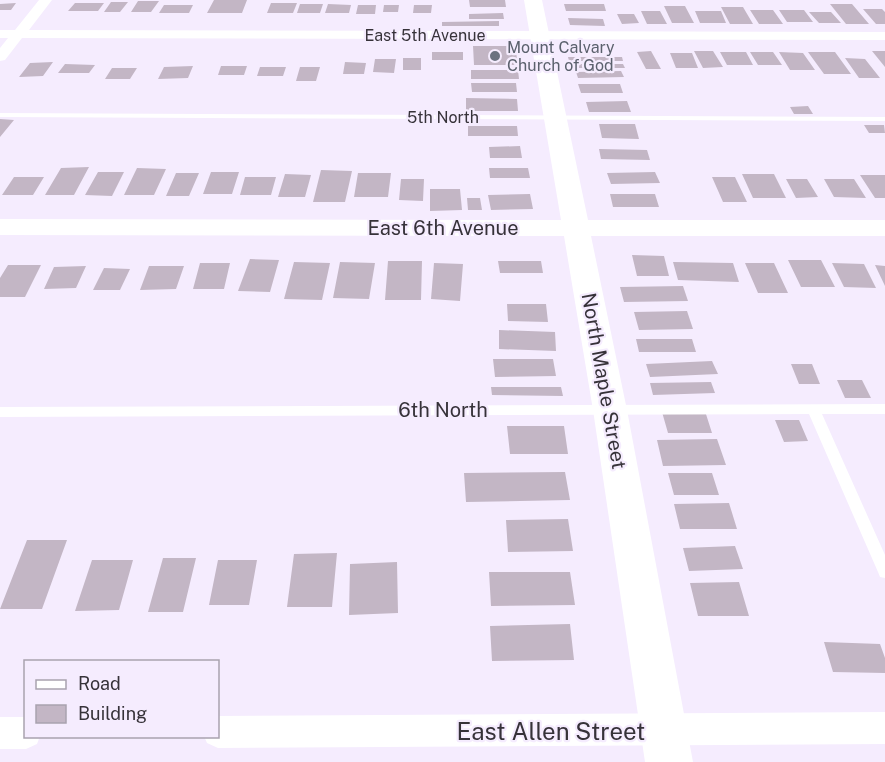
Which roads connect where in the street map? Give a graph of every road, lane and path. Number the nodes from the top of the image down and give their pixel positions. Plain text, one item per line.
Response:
1 (46, 0) edge
2 (533, 0) edge
3 (0, 34) edge
4 (19, 34) junction
5 (538, 35) junction
6 (885, 36) edge
7 (0, 57) edge
8 (0, 115) edge
9 (553, 117) junction
10 (885, 119) edge
11 (0, 227) edge
12 (885, 228) edge
13 (576, 229) junction
14 (885, 409) edge
15 (610, 410) junction
16 (814, 410) junction
17 (0, 412) edge
18 (885, 572) edge
19 (885, 729) edge
20 (219, 732) edge
21 (0, 733) edge
22 (24, 733) edge
23 (667, 746) edge

1 - 4 street
2 - 5 street, North Maple Street
3 - 4 street, East 5th Avenue
4 - 5 street, East 5th Avenue
4 - 7 street
5 - 6 street, East 5th Avenue
5 - 9 street, North Maple Street
8 - 9 lane, 5th North
9 - 10 lane, 5th North
9 - 13 street, North Maple Street
11 - 13 street, East 6th Avenue
12 - 13 street, East 6th Avenue
13 - 15 street, North Maple Street
14 - 16 lane, 6th North
15 - 16 lane, 6th North
15 - 17 lane, 6th North
15 - 23 street, North Maple Street
16 - 18 lane
19 - 23 street, East Allen Street
20 - 23 street, East Allen Street
21 - 22 street

